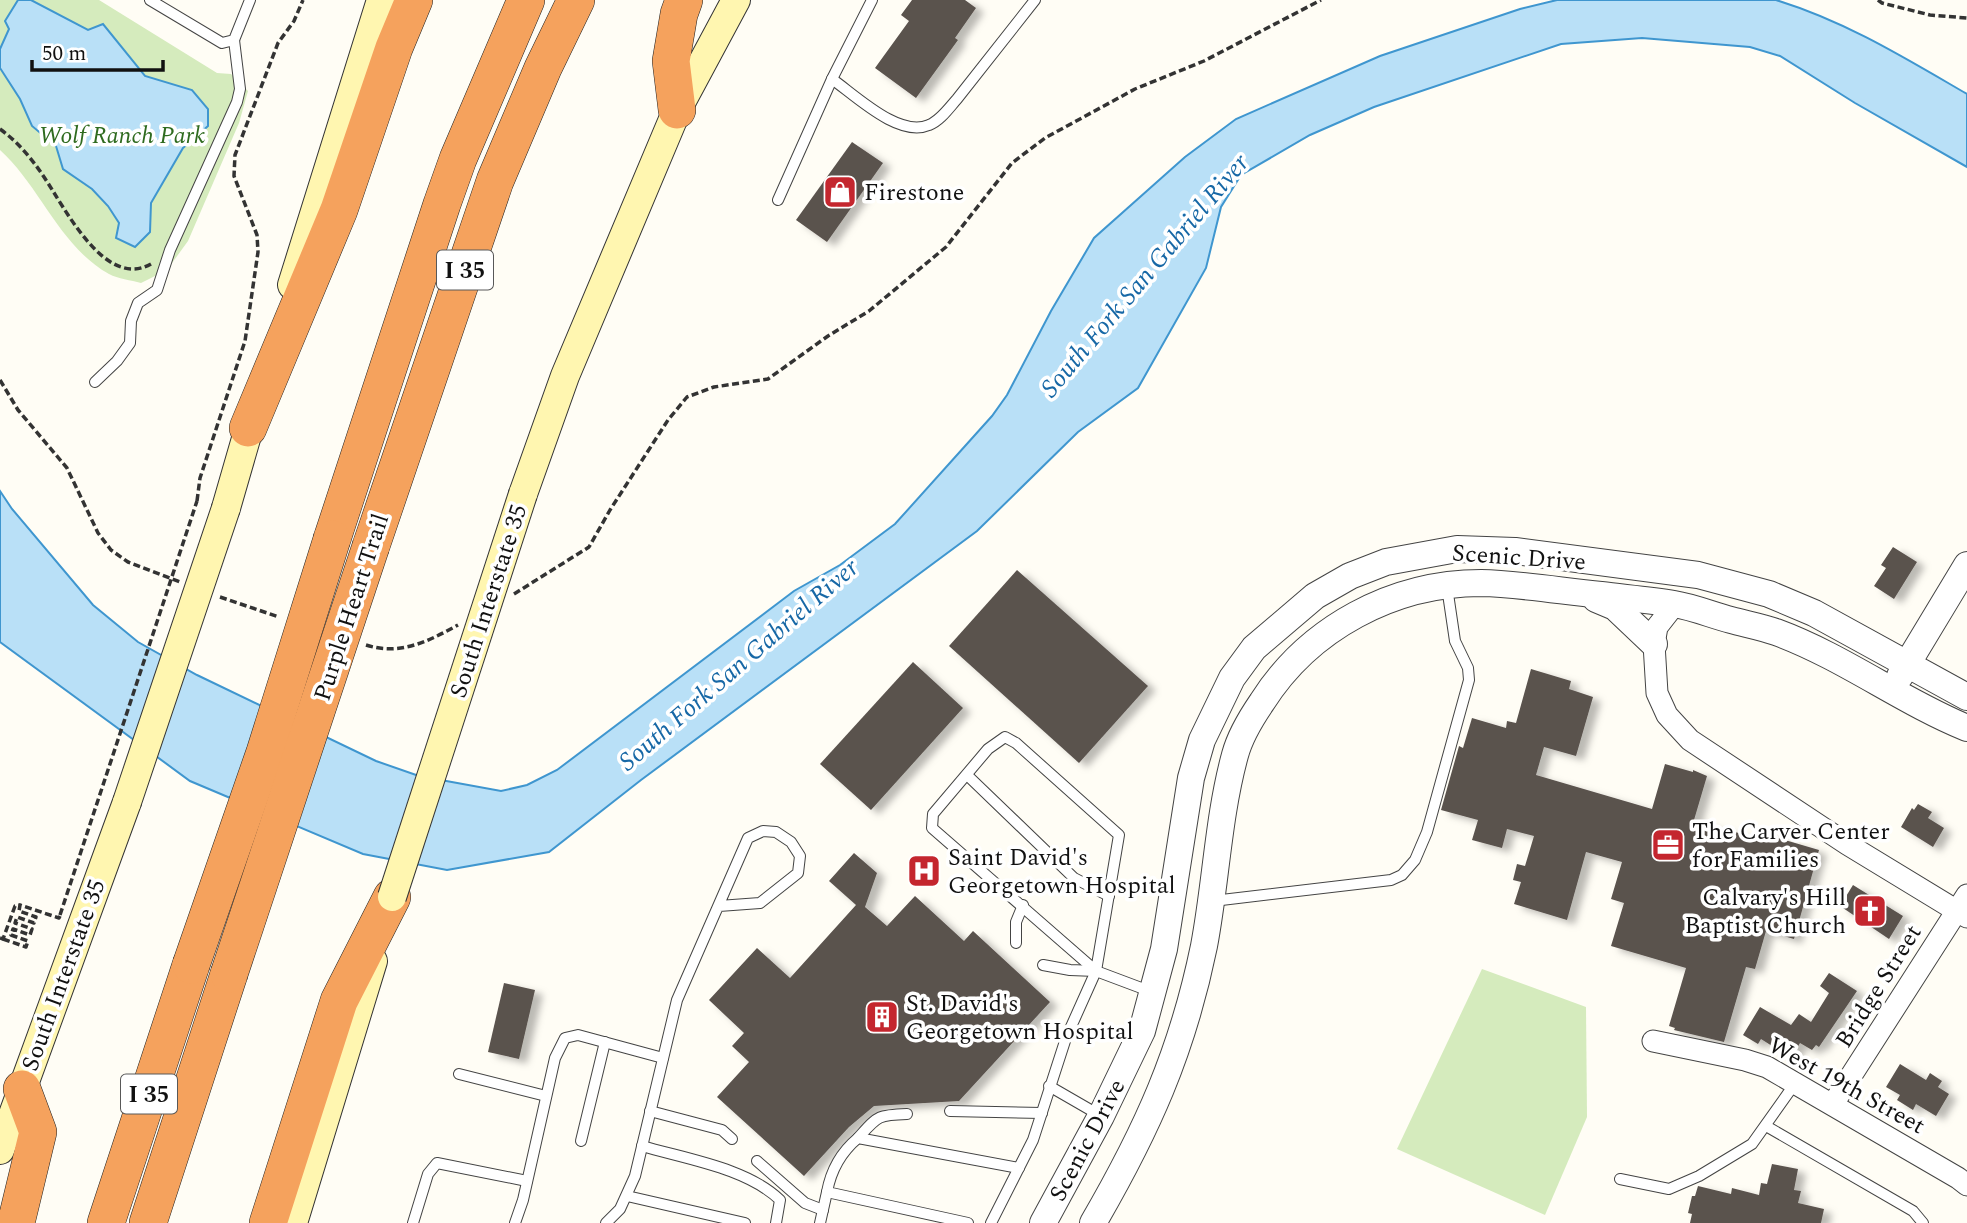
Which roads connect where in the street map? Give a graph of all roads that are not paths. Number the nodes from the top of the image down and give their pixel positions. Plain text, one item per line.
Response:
1 (150, 0) edge
2 (250, 0) edge
3 (381, 0) edge
4 (414, 0) edge
5 (526, 0) edge
6 (576, 0) edge
7 (684, 0) edge
8 (737, 0) edge
9 (872, 0) edge
10 (1035, 0) edge
11 (234, 40) junction
12 (832, 79) junction
13 (677, 110) junction
14 (778, 200) dead end
15 (95, 382) dead end
16 (248, 428) junction
17 (1967, 565) edge
18 (1447, 587) junction
19 (1581, 593) junction
20 (1675, 604) junction
21 (1654, 644) junction
22 (1908, 663) junction
23 (1892, 689) junction
24 (1967, 697) edge
25 (1967, 727) edge
26 (967, 775) junction
27 (1110, 896) junction
28 (392, 897) junction
29 (1210, 901) junction
30 (1023, 905) junction
31 (719, 906) junction
32 (1964, 907) edge
33 (1016, 943) dead end
34 (1043, 965) dead end
35 (1096, 971) junction
36 (1152, 992) junction
37 (1191, 1005) junction
38 (1653, 1041) dead end
39 (605, 1042) junction
40 (663, 1058) junction
41 (458, 1074) dead end
42 (1796, 1083) junction
43 (1049, 1086) junction
44 (22, 1089) junction
45 (546, 1096) junction
46 (1833, 1104) junction
47 (650, 1111) junction
48 (950, 1111) dead end
49 (1042, 1113) junction
50 (907, 1114) dead end
51 (1101, 1116) junction
52 (1766, 1126) junction
53 (858, 1138) junction
54 (732, 1139) dead end
55 (1140, 1139) junction
56 (581, 1141) dead end
57 (642, 1146) junction
58 (0, 1150) edge
59 (757, 1161) dead end
60 (1019, 1168) junction
61 (1620, 1179) dead end
62 (527, 1181) junction
63 (1967, 1185) edge
64 (827, 1192) junction
65 (627, 1196) junction
66 (823, 1210) junction
67 (16, 1223) edge
68 (106, 1223) edge
69 (148, 1223) edge
70 (268, 1223) edge
71 (293, 1223) edge
72 (413, 1223) edge
73 (515, 1223) edge
74 (606, 1223) edge
75 (742, 1223) edge
76 (776, 1223) edge
77 (820, 1223) edge
78 (968, 1223) edge
79 (992, 1223) edge
80 (1043, 1223) edge
81 (1093, 1223) edge
82 (1923, 1223) edge

1 - 11 lane
2 - 11 lane
3 - 16 main road, South Interstate 35
4 - 16 highway
5 - 68 highway, Purple Heart Trail / I 35, bridge
6 - 69 highway, Purple Heart Trail / I 35, bridge
7 - 13 highway
8 - 13 main road, South Interstate 35
9 - 12 lane
10 - 12 lane
11 - 15 lane
12 - 14 lane
13 - 28 main road, South Interstate 35, bridge
16 - 44 main road, South Interstate 35, bridge
17 - 22 street
18 - 19 street, Scenic Drive
18 - 29 street, Scenic Drive
18 - 29 lane
19 - 20 street, Scenic Drive
19 - 21 street
20 - 21 street
20 - 23 street, Scenic Drive
21 - 32 street
22 - 23 street
22 - 24 street, Scenic Drive
22 - 36 street, Scenic Drive
23 - 25 street, Scenic Drive
26 - 27 lane
26 - 27 lane
26 - 30 lane
27 - 35 lane
28 - 70 highway
28 - 71 main road, South Interstate 35
29 - 37 street, Scenic Drive
30 - 33 lane
30 - 35 lane
31 - 31 lane
31 - 40 lane
32 - 46 street, Bridge Street
34 - 35 lane
35 - 36 lane
35 - 43 lane
36 - 37 street
36 - 51 street, Scenic Drive
37 - 55 street, Scenic Drive
38 - 42 street, West 19th Street
39 - 40 lane
39 - 45 lane
39 - 56 lane
40 - 47 lane
41 - 45 lane
42 - 46 street, West 19th Street
42 - 52 lane
43 - 49 lane
43 - 51 lane
44 - 58 main road, South Interstate 35
44 - 67 highway
45 - 62 lane
46 - 63 street, West 19th Street
47 - 54 lane
47 - 57 lane
48 - 49 lane
49 - 60 lane
50 - 53 lane
51 - 55 street
51 - 80 street, Scenic Drive
52 - 61 lane
52 - 82 lane
53 - 60 lane
53 - 64 lane
55 - 81 street, Scenic Drive
57 - 65 lane
57 - 76 lane
59 - 66 lane
60 - 79 lane
62 - 72 lane
62 - 73 lane
64 - 66 lane
64 - 78 lane
65 - 74 lane
65 - 75 lane
66 - 77 lane

